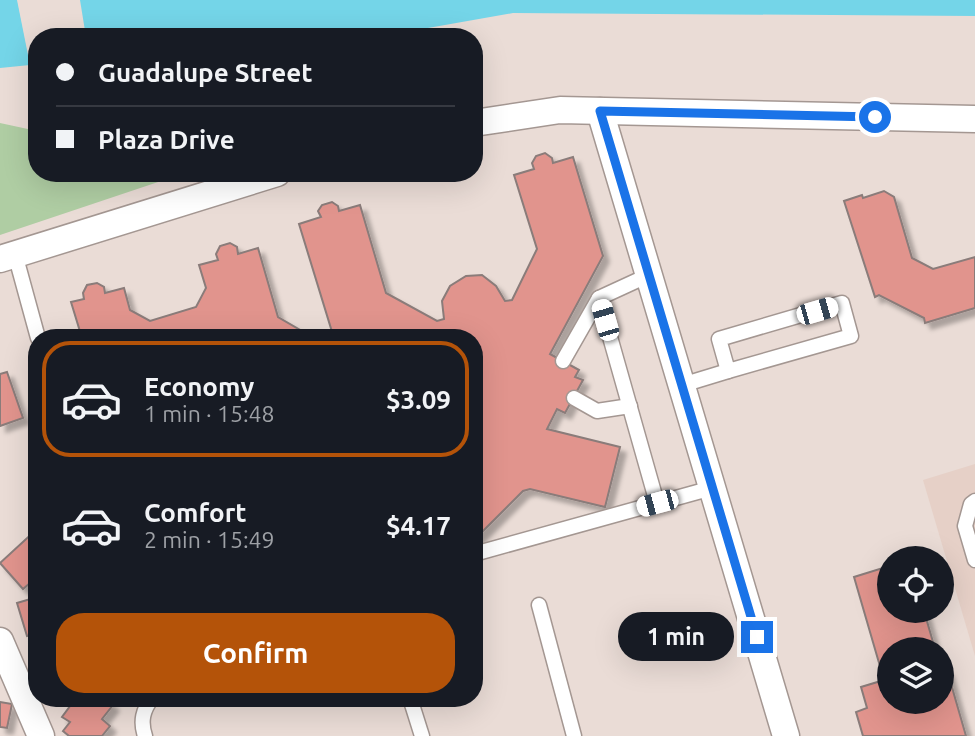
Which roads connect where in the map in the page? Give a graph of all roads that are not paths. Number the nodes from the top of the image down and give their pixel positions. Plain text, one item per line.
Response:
1 (600, 111) junction
2 (975, 119) edge
3 (483, 122) edge
4 (248, 182) edge
5 (8, 257) edge
6 (649, 275) junction
7 (599, 298) junction
8 (35, 329) edge
9 (563, 361) dead end
10 (728, 372) junction
11 (681, 385) junction
12 (574, 398) dead end
13 (629, 406) junction
14 (712, 488) junction
15 (975, 501) edge
16 (657, 503) junction
17 (483, 551) edge
18 (975, 560) edge
19 (539, 605) dead end
20 (0, 641) edge
21 (28, 706) edge
22 (28, 707) edge
23 (146, 707) edge
24 (413, 707) edge
25 (41, 736) edge
26 (145, 736) edge
27 (422, 736) edge
28 (575, 736) edge
29 (786, 736) edge

1 - 2 street
1 - 3 street
1 - 6 street
4 - 5 street
5 - 8 lane
6 - 7 lane
6 - 11 street
7 - 9 lane
7 - 13 lane
10 - 10 lane
10 - 11 lane
11 - 14 street
12 - 13 lane
13 - 16 lane
14 - 16 lane
14 - 29 street
15 - 18 lane
16 - 17 lane
19 - 28 lane
20 - 21 street
22 - 25 street
23 - 26 lane
24 - 27 lane

